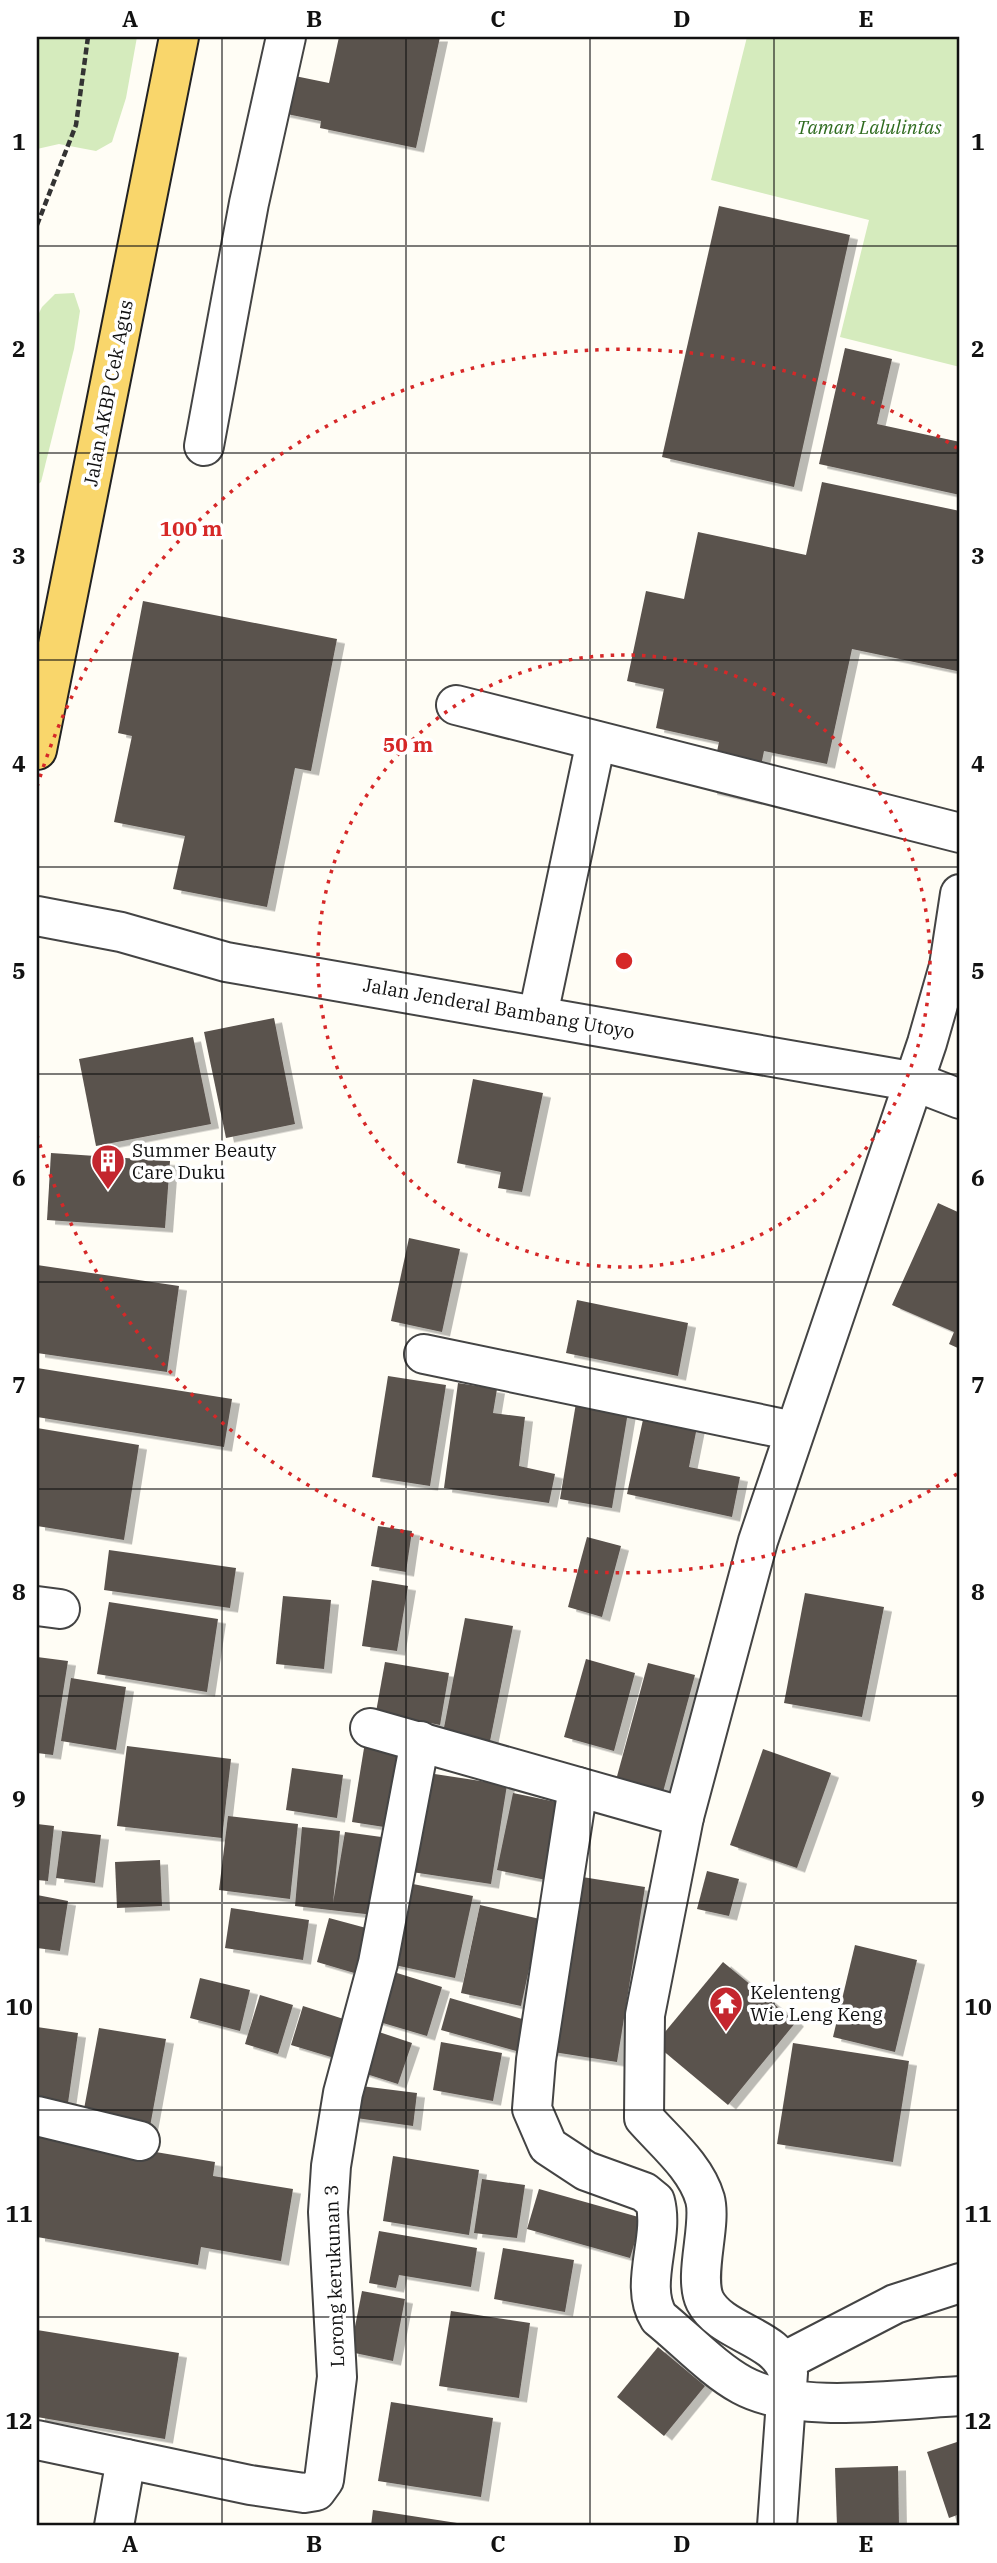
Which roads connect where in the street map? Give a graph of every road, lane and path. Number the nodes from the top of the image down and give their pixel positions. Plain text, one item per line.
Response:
1 (88, 37) edge
2 (179, 37) edge
3 (286, 37) edge
4 (37, 225) edge
5 (204, 446) dead end
6 (456, 705) dead end
7 (596, 741) junction
8 (37, 750) edge
9 (960, 833) edge
10 (960, 894) edge
11 (37, 916) edge
12 (954, 967) edge
13 (538, 1015) junction
14 (916, 1082) junction
15 (960, 1099) edge
16 (424, 1354) dead end
17 (794, 1431) junction
18 (370, 1728) dead end
19 (420, 1741) junction
20 (578, 1787) junction
21 (684, 1817) junction
22 (37, 2116) edge
23 (140, 2141) dead end
24 (960, 2283) edge
25 (785, 2361) junction
26 (960, 2396) edge
27 (784, 2399) junction
28 (37, 2440) edge
29 (126, 2459) junction
30 (114, 2526) edge
31 (777, 2526) edge

1 - 4 path
2 - 8 main road, Jalan AKBP Cek Agus
3 - 5 street
6 - 7 street
7 - 9 street
7 - 13 street
10 - 12 street
11 - 13 street, Jalan Jenderal Bambang Utoyo
12 - 14 street
13 - 14 street, Jalan Jenderal Bambang Utoyo
14 - 15 street, Jalan Jenderal Bambang Utoyo
14 - 17 street
16 - 17 street
17 - 21 street
18 - 19 street
19 - 20 street
19 - 29 street, Lorong kerukunan 3
20 - 21 street
20 - 27 street
21 - 25 street
22 - 23 street
24 - 25 street
25 - 27 street
26 - 27 street
27 - 31 street
28 - 29 street, Lorong kerukunan 3
29 - 30 street

